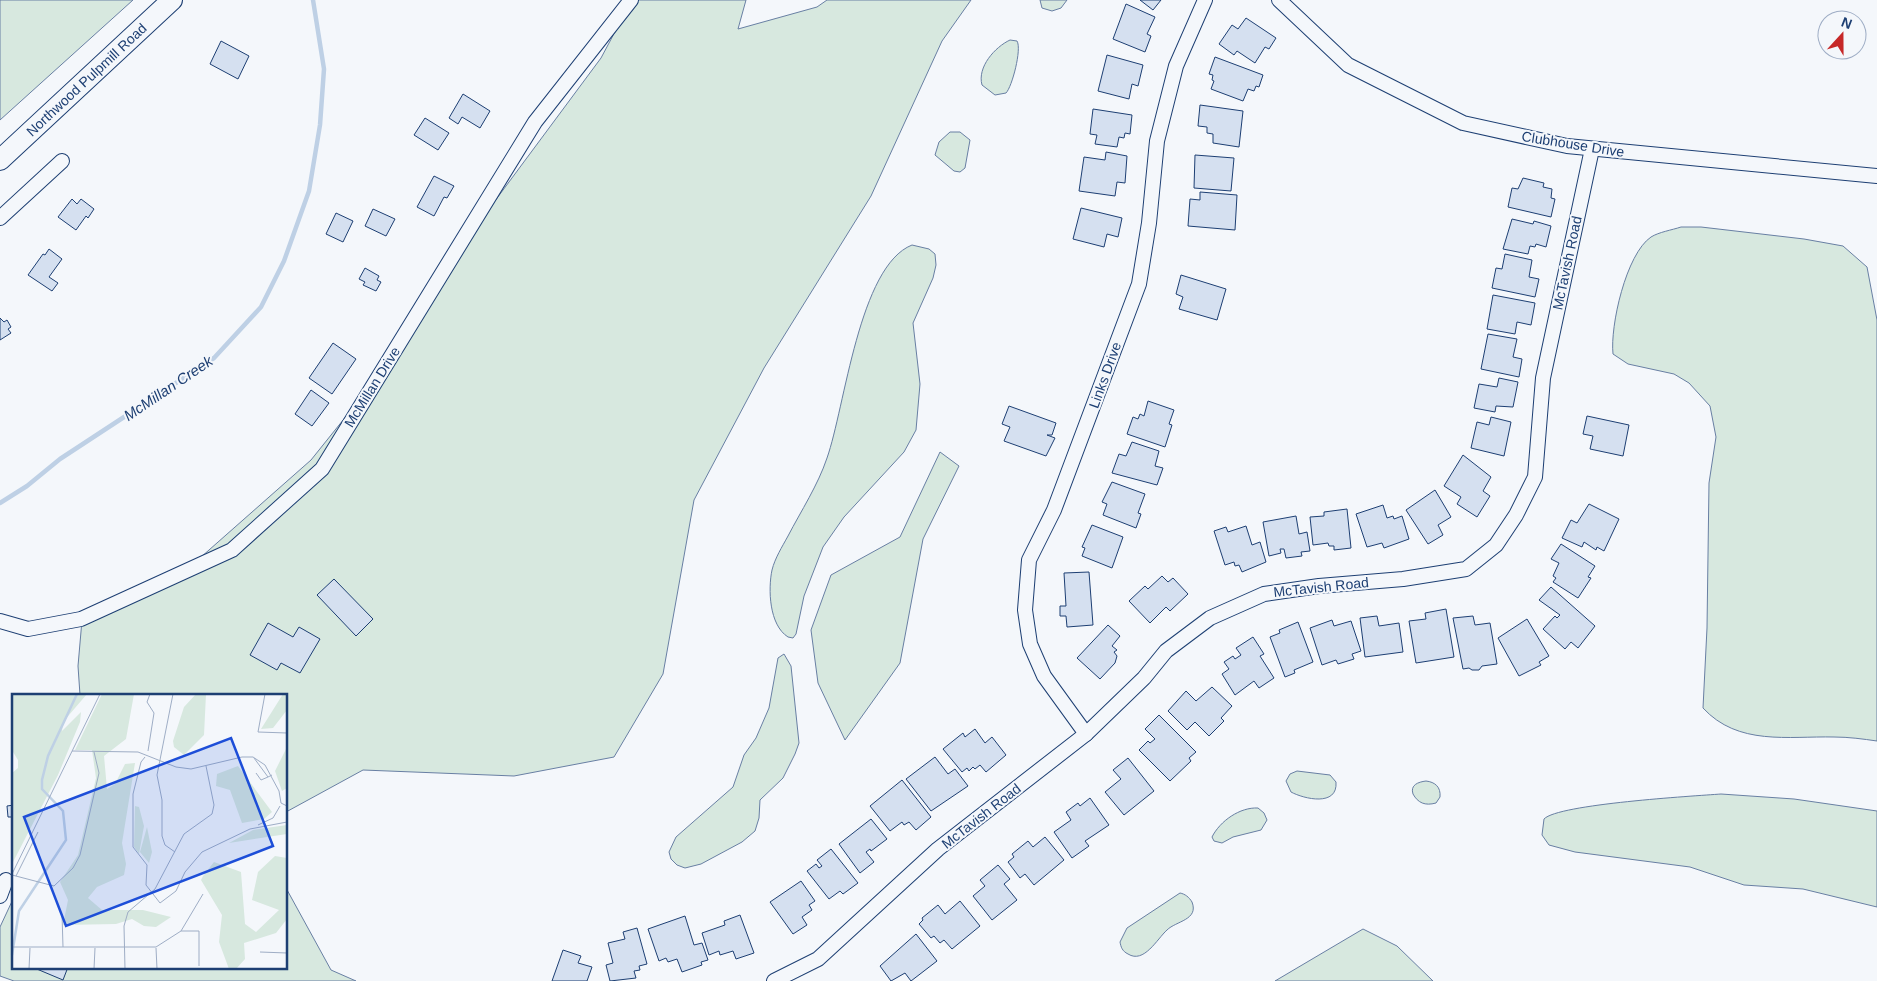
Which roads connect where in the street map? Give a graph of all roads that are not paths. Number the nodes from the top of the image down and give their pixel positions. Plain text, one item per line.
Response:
1 (172, 0) edge
2 (630, 0) edge
3 (1205, 0) edge
4 (1279, 0) edge
5 (1592, 149) junction
6 (0, 160) edge
7 (62, 161) dead end
8 (1877, 176) edge
9 (0, 218) edge
10 (0, 621) edge
11 (1086, 734) junction
12 (6, 880) dead end
13 (0, 896) edge
14 (774, 981) edge

1 - 6 street, Northwood Pulpmill Road
2 - 10 street, McMillan Drive
3 - 11 street, Links Drive
4 - 5 street, Clubhouse Drive
5 - 8 street, Clubhouse Drive
5 - 11 street, McTavish Road
7 - 9 street
11 - 14 street, McTavish Road
12 - 13 street

